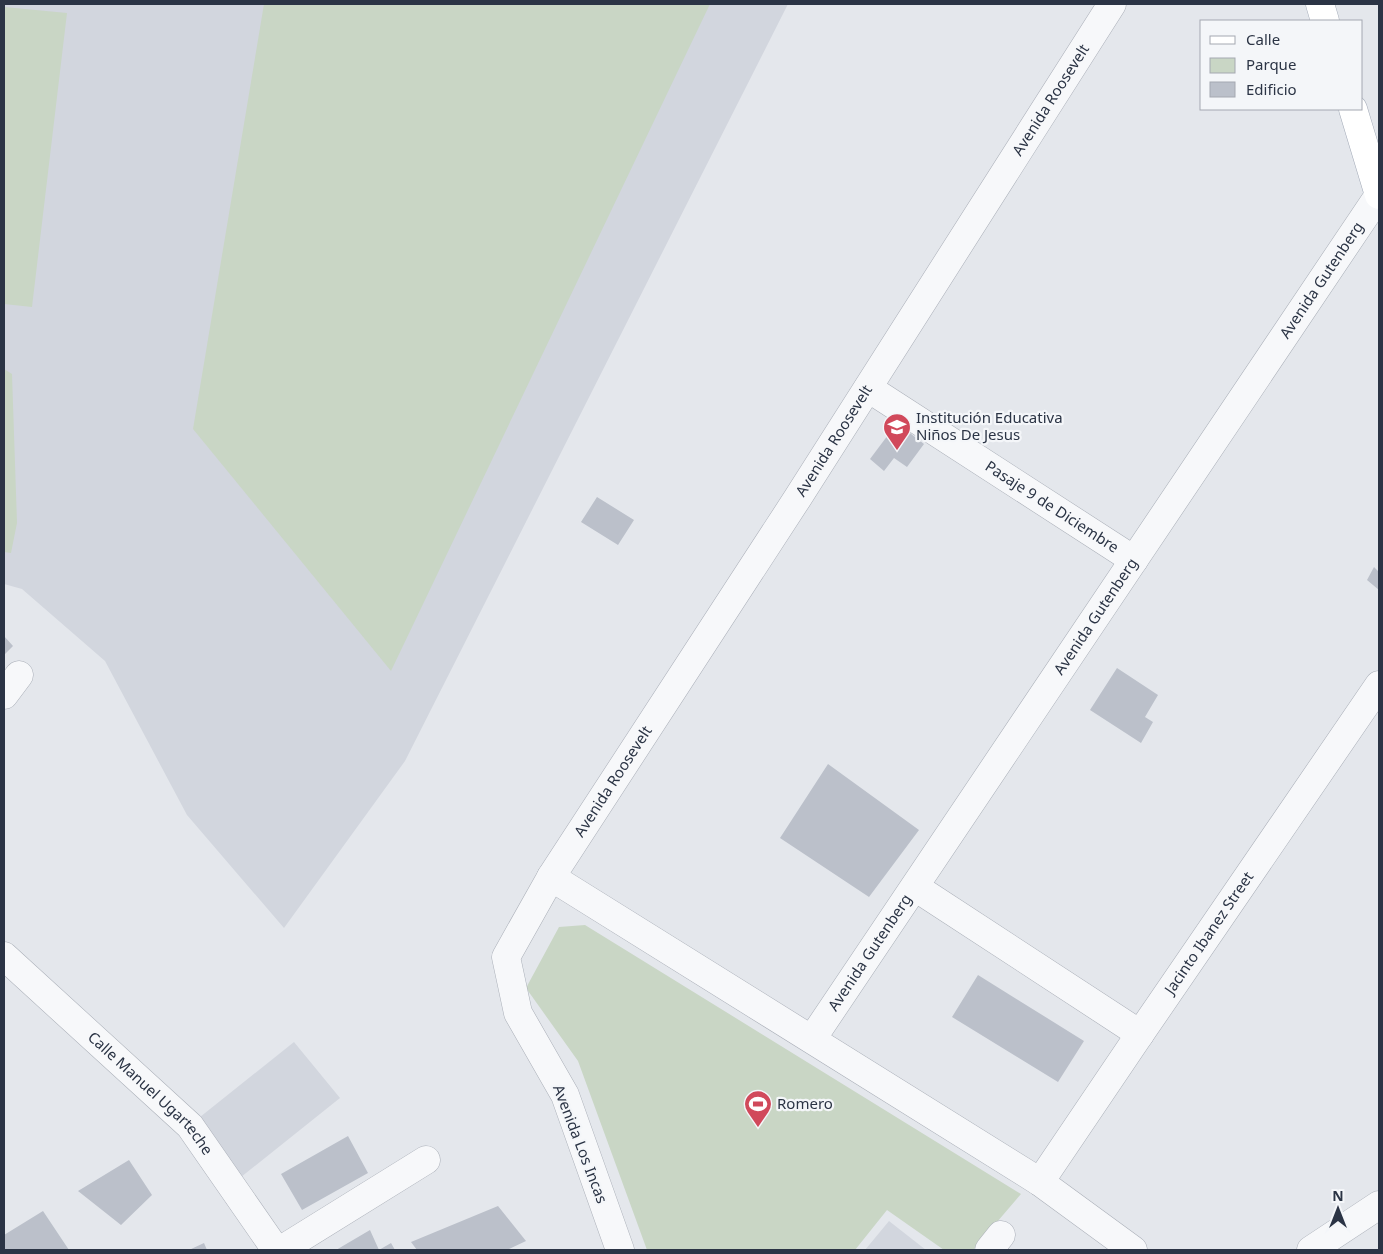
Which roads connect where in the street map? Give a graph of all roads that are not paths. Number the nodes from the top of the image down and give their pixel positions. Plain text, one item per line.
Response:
1 (1112, 4) edge
2 (1320, 4) edge
3 (1326, 20) edge
4 (1353, 110) edge
5 (1379, 195) edge
6 (868, 388) junction
7 (1134, 560) junction
8 (1379, 685) edge
9 (551, 877) junction
10 (915, 887) junction
11 (4, 956) edge
12 (1140, 1034) junction
13 (812, 1039) junction
14 (426, 1160) dead end
15 (1040, 1182) junction
16 (1379, 1205) edge
17 (276, 1250) edge
18 (282, 1250) edge
19 (620, 1250) edge
20 (1132, 1250) edge
21 (1312, 1250) edge

1 - 6 street, Avenida Roosevelt
2 - 3 main road
4 - 5 main road
5 - 7 street, Avenida Gutenberg
6 - 7 street, Pasaje 9 de Diciembre
6 - 9 street, Avenida Roosevelt
7 - 10 street, Avenida Gutenberg
8 - 12 street, Jacinto Ibanez Street
9 - 13 street
9 - 19 street, Avenida Los Incas
10 - 12 street
10 - 13 street, Avenida Gutenberg
11 - 17 street, Calle Manuel Ugarteche
12 - 15 street, Jacinto Ibanez Street
13 - 15 street
14 - 18 street
15 - 20 street
16 - 21 street

